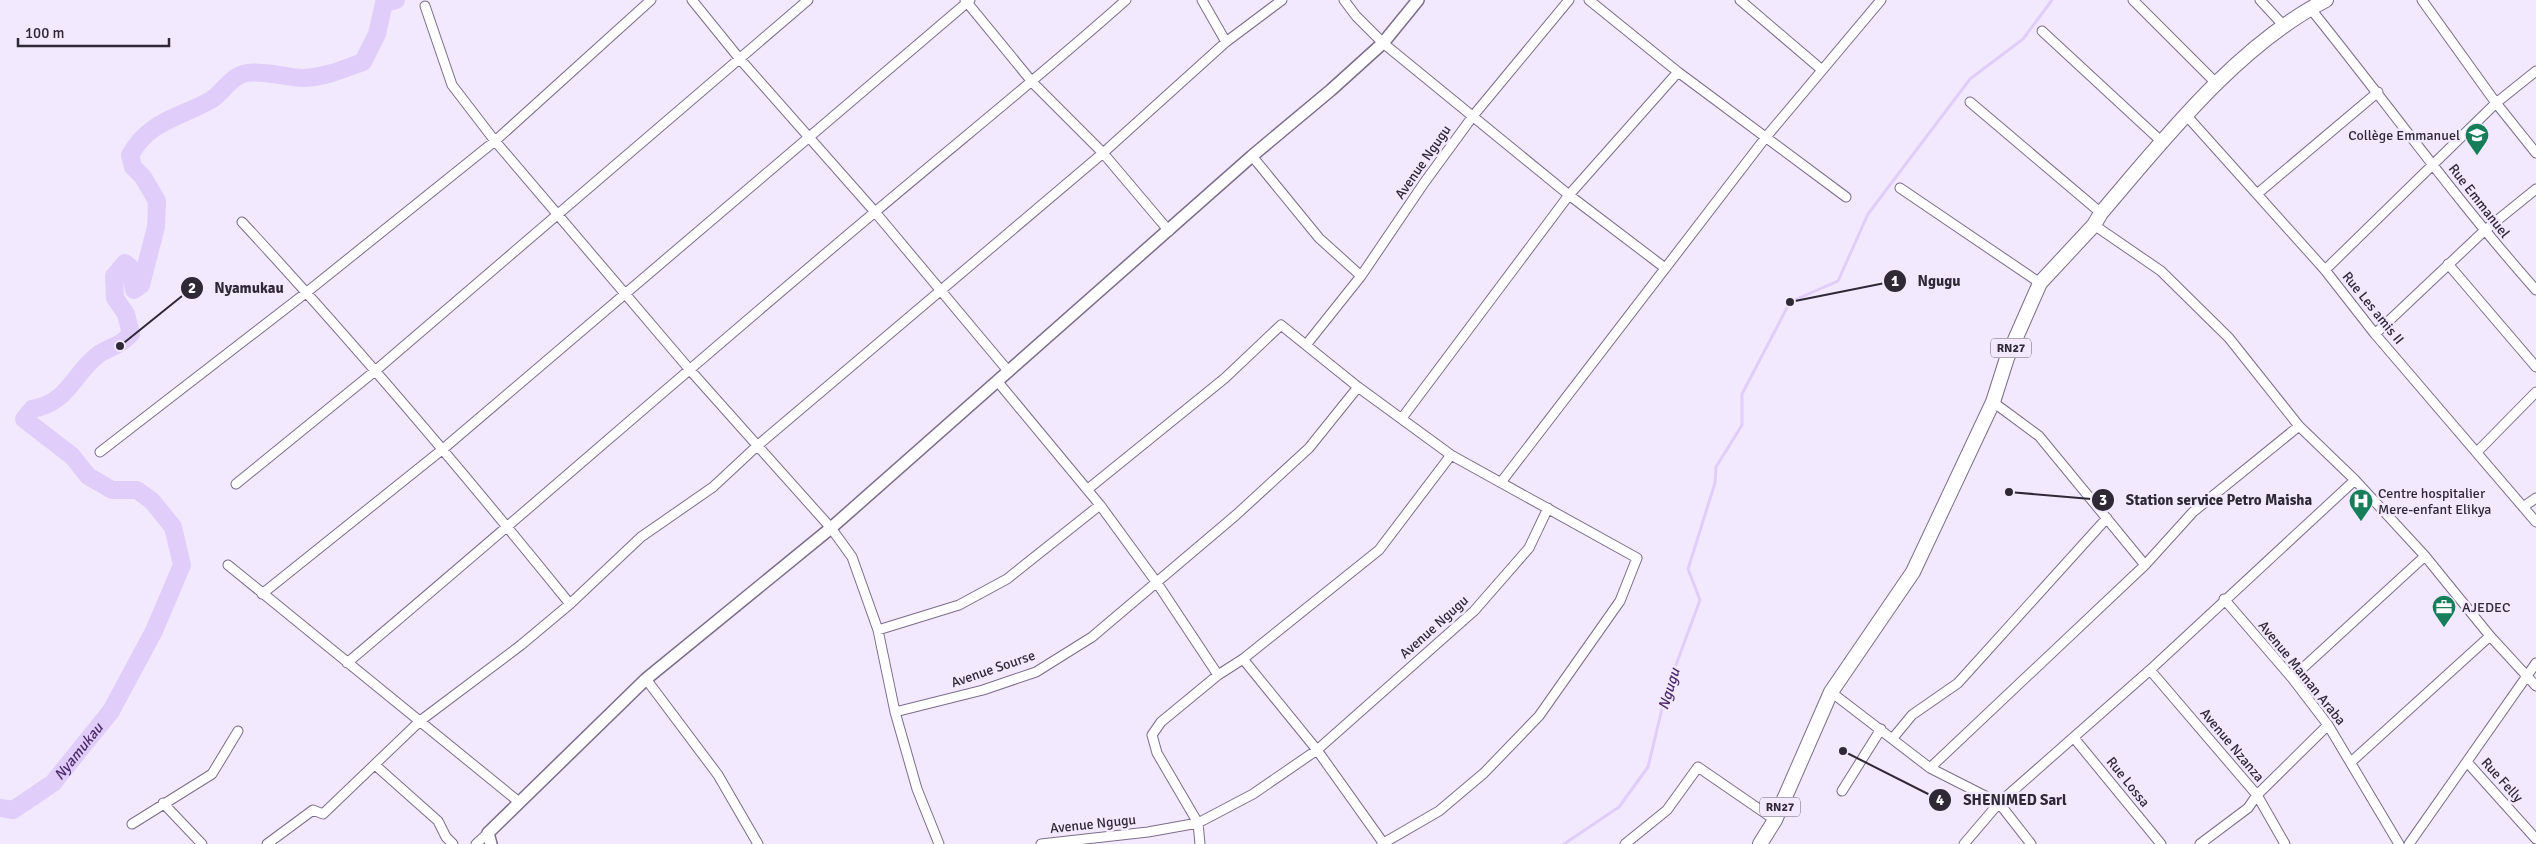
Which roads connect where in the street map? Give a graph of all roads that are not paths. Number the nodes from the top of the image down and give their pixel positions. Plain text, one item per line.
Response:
1 (692, 0) edge
2 (808, 0) edge
3 (1126, 0) edge
4 (1202, 0) edge
5 (1282, 0) edge
6 (1344, 0) edge
7 (1569, 0) edge
8 (1589, 0) edge
9 (1740, 0) edge
10 (2133, 0) edge
11 (2260, 0) edge
12 (2326, 0) edge
13 (2422, 0) edge
14 (648, 1) edge
15 (967, 1) edge
16 (1416, 1) edge
17 (1879, 1) edge
18 (425, 6) dead end
19 (2310, 8) junction
20 (2284, 26) junction
21 (2042, 31) dead end
22 (1226, 42) junction
23 (1383, 43) junction
24 (739, 58) junction
25 (1822, 70) junction
26 (2536, 70) edge
27 (1678, 72) junction
28 (1033, 83) junction
29 (2218, 85) junction
30 (2378, 92) junction
31 (1970, 102) dead end
32 (2496, 103) junction
33 (2186, 115) junction
34 (1473, 116) junction
35 (809, 137) junction
36 (1766, 137) junction
37 (495, 141) junction
38 (2162, 142) junction
39 (2536, 152) edge
40 (1103, 153) junction
41 (1252, 156) junction
42 (2432, 164) junction
43 (1900, 188) dead end
44 (2536, 189) edge
45 (2257, 194) junction
46 (1569, 195) junction
47 (1846, 197) dead end
48 (875, 212) junction
49 (559, 215) junction
50 (2098, 219) junction
51 (242, 222) dead end
52 (1169, 231) junction
53 (2484, 231) junction
54 (2448, 264) junction
55 (1666, 268) junction
56 (2325, 270) junction
57 (1361, 276) junction
58 (2040, 283) junction
59 (2536, 290) edge
60 (307, 292) junction
61 (625, 292) junction
62 (941, 292) junction
63 (2375, 334) junction
64 (1306, 345) junction
65 (2536, 367) edge
66 (690, 370) junction
67 (375, 371) junction
68 (1009, 372) junction
69 (998, 382) junction
70 (1358, 387) junction
71 (2536, 392) edge
72 (1993, 402) junction
73 (1402, 418) junction
74 (2299, 426) junction
75 (757, 446) junction
76 (443, 449) junction
77 (100, 452) dead end
78 (2477, 452) junction
79 (1451, 454) junction
80 (2356, 480) junction
81 (1502, 481) junction
82 (236, 484) dead end
83 (1088, 489) junction
84 (2536, 498) edge
85 (1100, 505) junction
86 (2523, 507) junction
87 (1548, 508) junction
88 (2107, 518) junction
89 (2536, 522) edge
90 (508, 528) junction
91 (831, 528) junction
92 (2425, 556) junction
93 (2145, 564) junction
94 (228, 565) dead end
95 (1157, 583) junction
96 (262, 594) junction
97 (2224, 599) junction
98 (570, 604) junction
99 (878, 630) junction
100 (2490, 636) junction
101 (1243, 659) junction
102 (347, 663) junction
103 (2536, 663) edge
104 (2150, 670) junction
105 (2526, 674) junction
106 (1218, 675) junction
107 (2292, 678) junction
108 (646, 679) junction
109 (2536, 686) edge
110 (1831, 692) junction
111 (895, 712) junction
112 (420, 721) junction
113 (2328, 725) junction
114 (1881, 729) junction
115 (238, 731) dead end
116 (1893, 738) junction
117 (2074, 738) junction
118 (1317, 750) junction
119 (2351, 762) junction
120 (2467, 762) junction
121 (375, 765) junction
122 (1930, 768) junction
123 (1842, 791) dead end
124 (2256, 795) junction
125 (519, 802) junction
126 (163, 803) junction
127 (1998, 803) junction
128 (1775, 820) junction
129 (1198, 823) junction
130 (132, 824) dead end
131 (490, 838) edge
132 (2536, 839) edge
133 (202, 844) edge
134 (266, 844) edge
135 (453, 844) edge
136 (476, 844) edge
137 (758, 844) edge
138 (939, 844) edge
139 (1042, 844) edge
140 (1200, 844) edge
141 (1383, 844) edge
142 (1625, 844) edge
143 (1760, 844) edge
144 (1964, 844) edge
145 (2031, 844) edge
146 (2162, 844) edge
147 (2200, 844) edge
148 (2285, 844) edge
149 (2399, 844) edge
150 (2410, 844) edge

1 - 24 street
2 - 24 street
3 - 28 street
4 - 22 street
5 - 22 street
6 - 23 street
7 - 34 street, Avenue Ngugu
8 - 27 street
9 - 25 street
10 - 29 street
11 - 20 street
12 - 19 main road, RN27
13 - 32 street
14 - 37 street
15 - 28 street
15 - 35 street
16 - 23 street
17 - 25 street
18 - 37 street
19 - 20 main road, RN27
19 - 30 street, Rue Emmanuel
20 - 29 main road, RN27
21 - 38 street
22 - 40 street
23 - 34 street
23 - 41 street
24 - 35 street
24 - 49 street
25 - 36 street
26 - 32 street
27 - 36 street
27 - 46 street
28 - 40 street
28 - 48 street
29 - 33 main road, RN27
30 - 42 street, Rue Emmanuel
30 - 45 street
31 - 50 street
32 - 39 street
32 - 42 street
33 - 38 main road, RN27
33 - 45 street, Rue Les amis II
34 - 46 street
34 - 57 street, Avenue Ngugu
35 - 48 street
35 - 61 street
36 - 47 street
36 - 55 street
37 - 49 street
37 - 60 street
38 - 50 main road, RN27
40 - 52 street
40 - 62 street
41 - 52 street
41 - 57 street
42 - 53 street, Rue Emmanuel
42 - 56 street
43 - 58 street
44 - 53 street
45 - 56 street, Rue Les amis II
46 - 55 street
46 - 73 street
48 - 62 street
48 - 66 street
49 - 61 street
49 - 67 street
50 - 58 main road, RN27
50 - 74 street
51 - 60 street
52 - 68 street
53 - 54 street
53 - 59 street, Rue Emmanuel
54 - 63 street
54 - 65 street
55 - 81 street
56 - 63 street, Rue Les amis II
57 - 64 street, Avenue Ngugu
58 - 72 main road, RN27
60 - 67 street
60 - 77 street
61 - 66 street
61 - 76 street
62 - 68 street
62 - 75 street
63 - 78 street, Rue Les amis II
64 - 70 street
64 - 83 street
66 - 75 street
66 - 90 street
67 - 76 street
67 - 82 street
68 - 69 street
69 - 83 street
69 - 91 street
70 - 73 street
70 - 95 street, Avenue Sourse
71 - 78 street
72 - 88 street
72 - 110 main road, RN27
73 - 79 street
74 - 80 street
74 - 93 street
75 - 91 street
75 - 98 street
76 - 90 street
76 - 96 street
78 - 86 street, Rue Les amis II
79 - 81 street
79 - 101 street
80 - 92 street
80 - 97 street
81 - 87 street
83 - 85 street
84 - 86 street
85 - 95 street
85 - 99 street
86 - 89 street, Rue Les amis II
87 - 118 street, Avenue Ngugu
87 - 141 street
88 - 93 street
88 - 116 street
90 - 98 street
90 - 102 street
91 - 99 street
91 - 108 street
92 - 100 street
92 - 107 street
93 - 122 street
94 - 96 street
95 - 106 street
95 - 111 street, Avenue Sourse
96 - 102 street
97 - 104 street
97 - 107 street, Avenue Maman Araba
98 - 112 street
99 - 111 street
100 - 105 street
100 - 119 street
101 - 106 street
101 - 118 street
102 - 112 street
103 - 105 street
104 - 117 street
104 - 124 street, Avenue Nzanza
105 - 109 street
105 - 120 street
106 - 129 street
107 - 113 street, Avenue Maman Araba
108 - 125 street
108 - 137 street
110 - 114 street
110 - 128 main road, RN27
111 - 138 street
112 - 121 street
112 - 125 street
113 - 119 street, Avenue Maman Araba
113 - 124 street
114 - 116 street
114 - 123 street
115 - 126 street
116 - 122 street
117 - 127 street
117 - 146 street, Rue Lossa
118 - 129 street
118 - 141 street
119 - 149 street, Avenue Maman Araba
120 - 132 street, Rue Felly
120 - 150 street
121 - 134 street
121 - 135 street
122 - 127 street
124 - 147 street
124 - 148 street, Avenue Nzanza
125 - 131 street
126 - 130 street
126 - 133 street
127 - 144 street
127 - 145 street
128 - 142 street
128 - 143 main road, RN27
129 - 139 street, Avenue Ngugu
129 - 140 street
131 - 136 street

